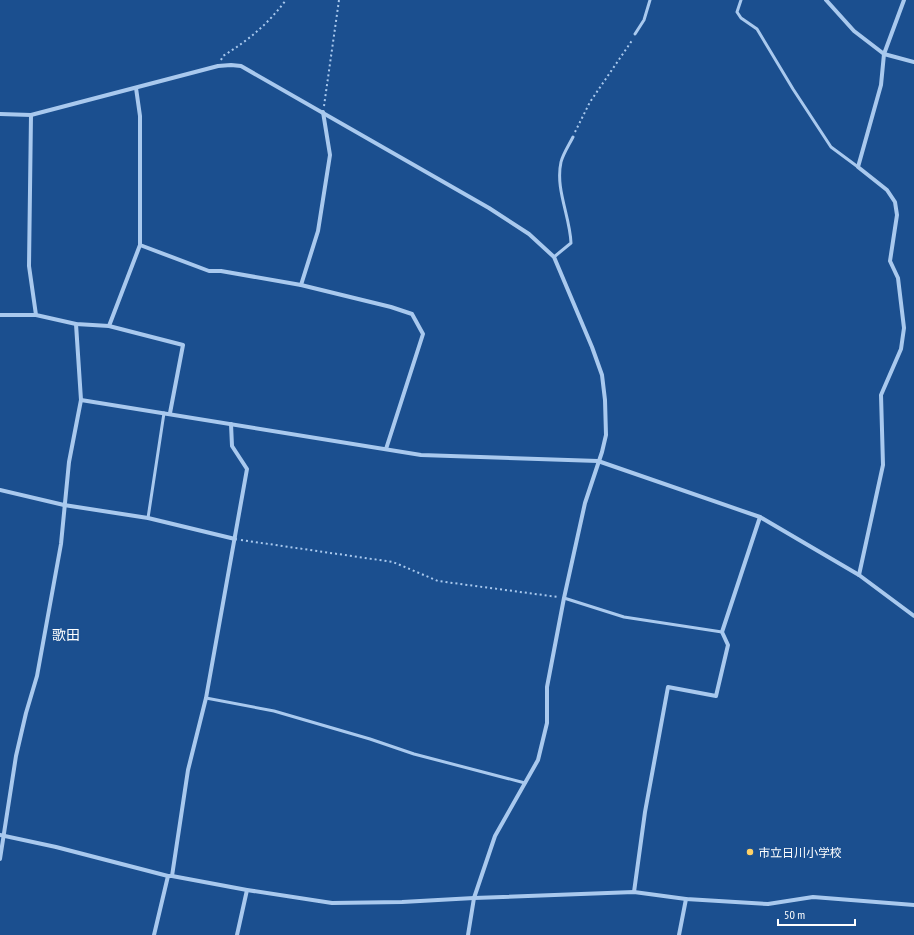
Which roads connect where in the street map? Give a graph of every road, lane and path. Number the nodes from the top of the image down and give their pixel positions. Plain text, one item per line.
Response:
1 (286, 0) edge
2 (339, 0) edge
3 (650, 0) edge
4 (741, 0) edge
5 (826, 0) edge
6 (904, 0) edge
7 (635, 34) joint
8 (884, 54) junction
9 (914, 62) edge
10 (218, 66) junction
11 (136, 88) junction
12 (323, 112) junction
13 (0, 114) edge
14 (31, 115) junction
15 (573, 137) joint
16 (858, 167) junction
17 (140, 245) junction
18 (554, 257) junction
19 (301, 285) junction
20 (0, 315) edge
21 (36, 315) junction
22 (76, 324) junction
23 (109, 326) junction
24 (81, 400) junction
25 (164, 413) junction
26 (170, 413) junction
27 (231, 424) junction
28 (386, 449) junction
29 (598, 461) junction
30 (0, 490) edge
31 (64, 505) junction
32 (760, 517) junction
33 (148, 518) junction
34 (236, 539) junction
35 (859, 576) junction
36 (564, 598) junction
37 (914, 616) edge
38 (722, 632) junction
39 (206, 698) junction
40 (525, 783) junction
41 (2, 836) edge
42 (0, 859) edge
43 (170, 876) junction
44 (247, 890) junction
45 (634, 892) junction
46 (474, 898) junction
47 (686, 899) junction
48 (914, 905) edge
49 (154, 935) edge
50 (237, 935) edge
51 (468, 935) edge
52 (679, 935) edge

1 - 10 path
2 - 12 path
3 - 7 lane
4 - 16 lane
5 - 8 street
6 - 8 street
7 - 15 path
8 - 9 street
8 - 16 street
10 - 11 street
10 - 12 street
11 - 14 street
11 - 17 street
12 - 18 street
12 - 19 street
13 - 14 street
14 - 21 street
15 - 18 lane
16 - 35 street
17 - 19 street
17 - 23 street
18 - 29 street
19 - 28 street
20 - 21 street
21 - 22 street
22 - 23 street
22 - 24 street
23 - 26 street
24 - 25 street
24 - 31 street
25 - 26 street
25 - 33 lane
26 - 27 street
27 - 28 street
27 - 34 street
28 - 29 street
29 - 32 street
29 - 36 street
30 - 31 street
31 - 33 street
31 - 41 street
32 - 35 street
32 - 38 street
33 - 34 street
34 - 36 path
34 - 39 street
35 - 37 street
36 - 38 lane
36 - 40 street
38 - 45 street
39 - 40 lane
39 - 43 street
40 - 46 street
41 - 42 street
41 - 43 street
43 - 44 street
43 - 49 street
44 - 46 street
44 - 50 street
45 - 46 street
45 - 47 street
46 - 51 street
47 - 48 street
47 - 52 street

